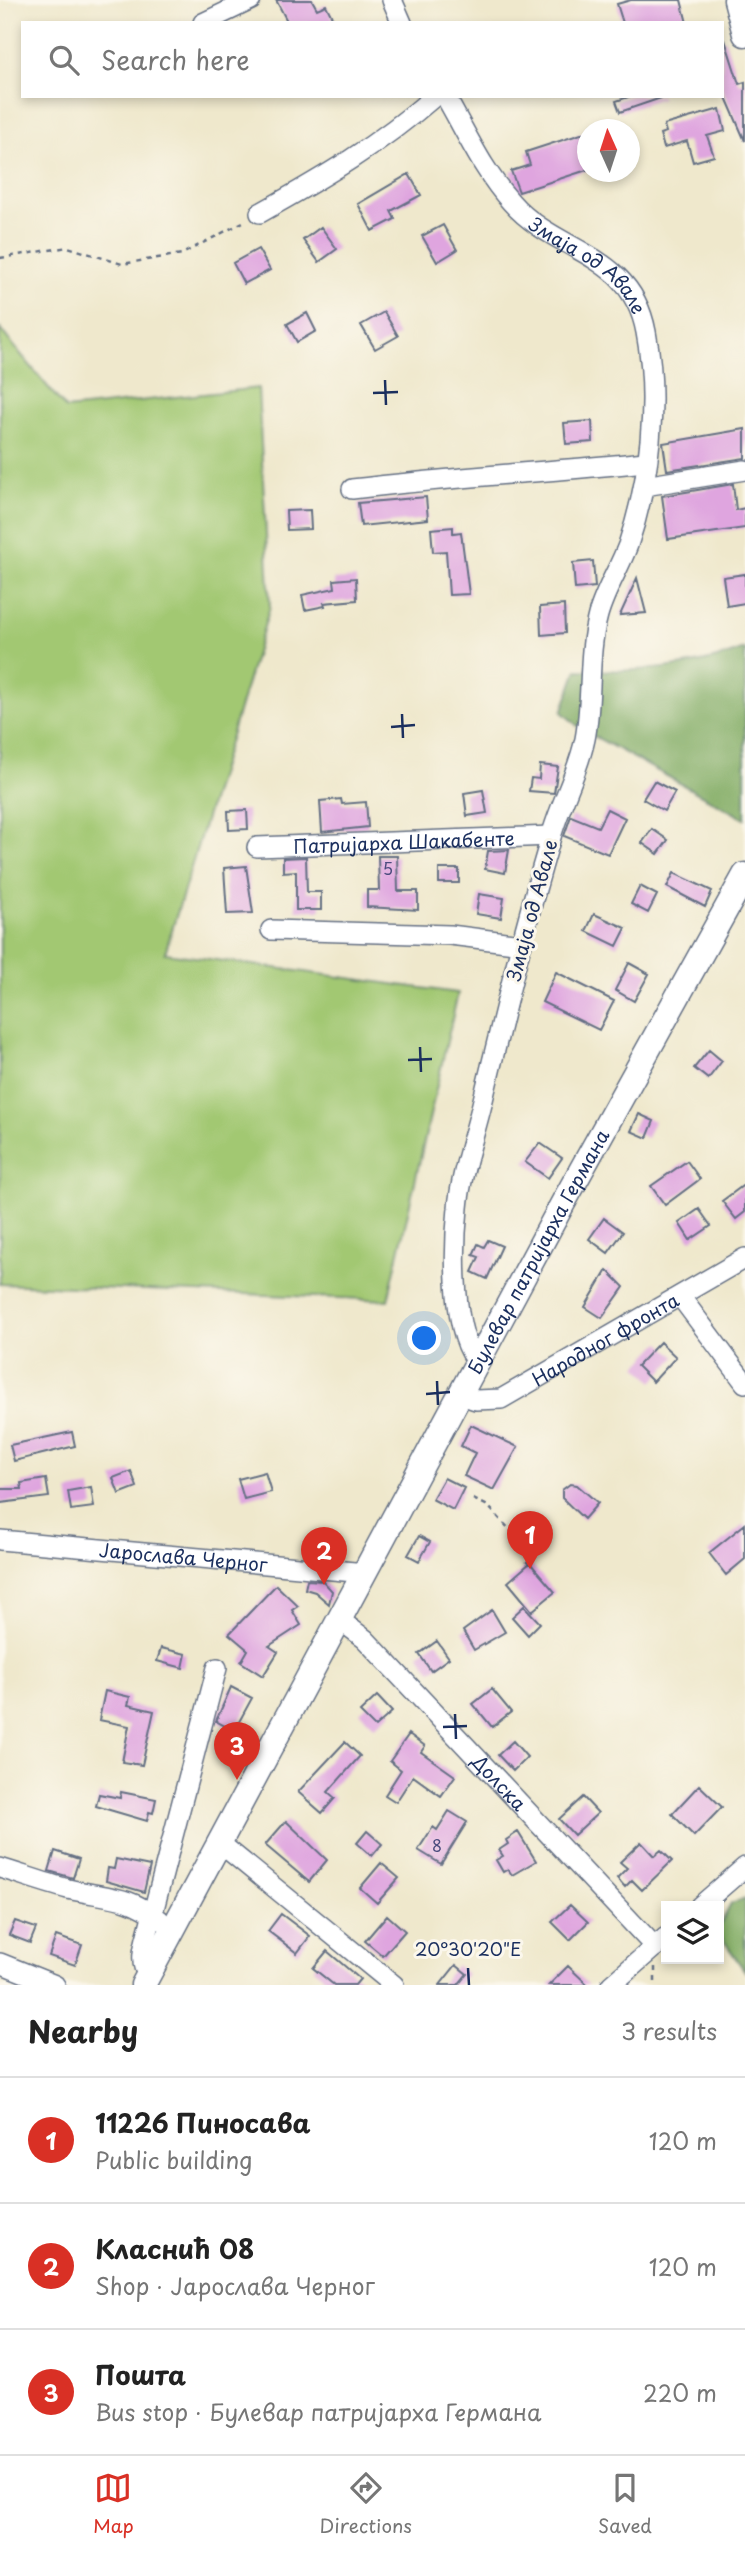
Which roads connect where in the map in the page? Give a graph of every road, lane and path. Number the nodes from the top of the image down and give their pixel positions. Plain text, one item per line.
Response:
1 (251, 0) edge
2 (392, 0) edge
3 (736, 0) edge
4 (207, 21) edge
5 (401, 21) edge
6 (745, 34) edge
7 (433, 98) edge
8 (446, 98) edge
9 (260, 212) joint
10 (0, 258) edge
11 (646, 462) junction
12 (745, 470) edge
13 (643, 486) junction
14 (352, 489) dead end
15 (551, 836) junction
16 (257, 848) dead end
17 (745, 875) edge
18 (271, 930) dead end
19 (522, 944) junction
20 (745, 1258) edge
21 (680, 1296) junction
22 (479, 1363) junction
23 (745, 1383) edge
24 (461, 1395) junction
25 (473, 1499) dead end
26 (0, 1540) edge
27 (528, 1565) dead end
28 (366, 1573) junction
29 (341, 1620) junction
30 (217, 1668) dead end
31 (220, 1844) junction
32 (745, 1867) edge
33 (0, 1868) edge
34 (706, 1901) edge
35 (153, 1913) junction
36 (176, 1926) junction
37 (661, 1942) edge
38 (0, 1963) edge
39 (146, 1980) edge
40 (55, 1985) edge
41 (394, 1985) edge
42 (611, 1985) edge

1 - 4 street
2 - 5 street
3 - 6 main road
7 - 9 street
8 - 11 street, Змаја од Авале
9 - 10 path
11 - 13 street, Змаја од Авале
11 - 14 street
12 - 13 street
13 - 15 street, Змаја од Авале
15 - 16 street, Патријарха Шакабенте
15 - 19 street, Змаја од Авале
17 - 22 main road, Булевар патријарха Германа
18 - 19 street
19 - 22 street, Змаја од Авале
20 - 21 street, Народног фронта
21 - 23 street
21 - 24 street, Народног фронта
22 - 24 main road, Булевар патријарха Германа
24 - 28 main road, Булевар патријарха Германа
25 - 27 path
26 - 28 street, Јарослава Черног
28 - 29 main road, Булевар патријарха Германа
29 - 31 main road, Булевар патријарха Германа
29 - 37 street, Долска
30 - 35 street
31 - 36 main road, Булевар патријарха Германа
31 - 41 street
32 - 34 street
33 - 35 street
35 - 36 street
35 - 39 street
36 - 39 main road, Булевар патријарха Германа
37 - 42 street
38 - 40 street

